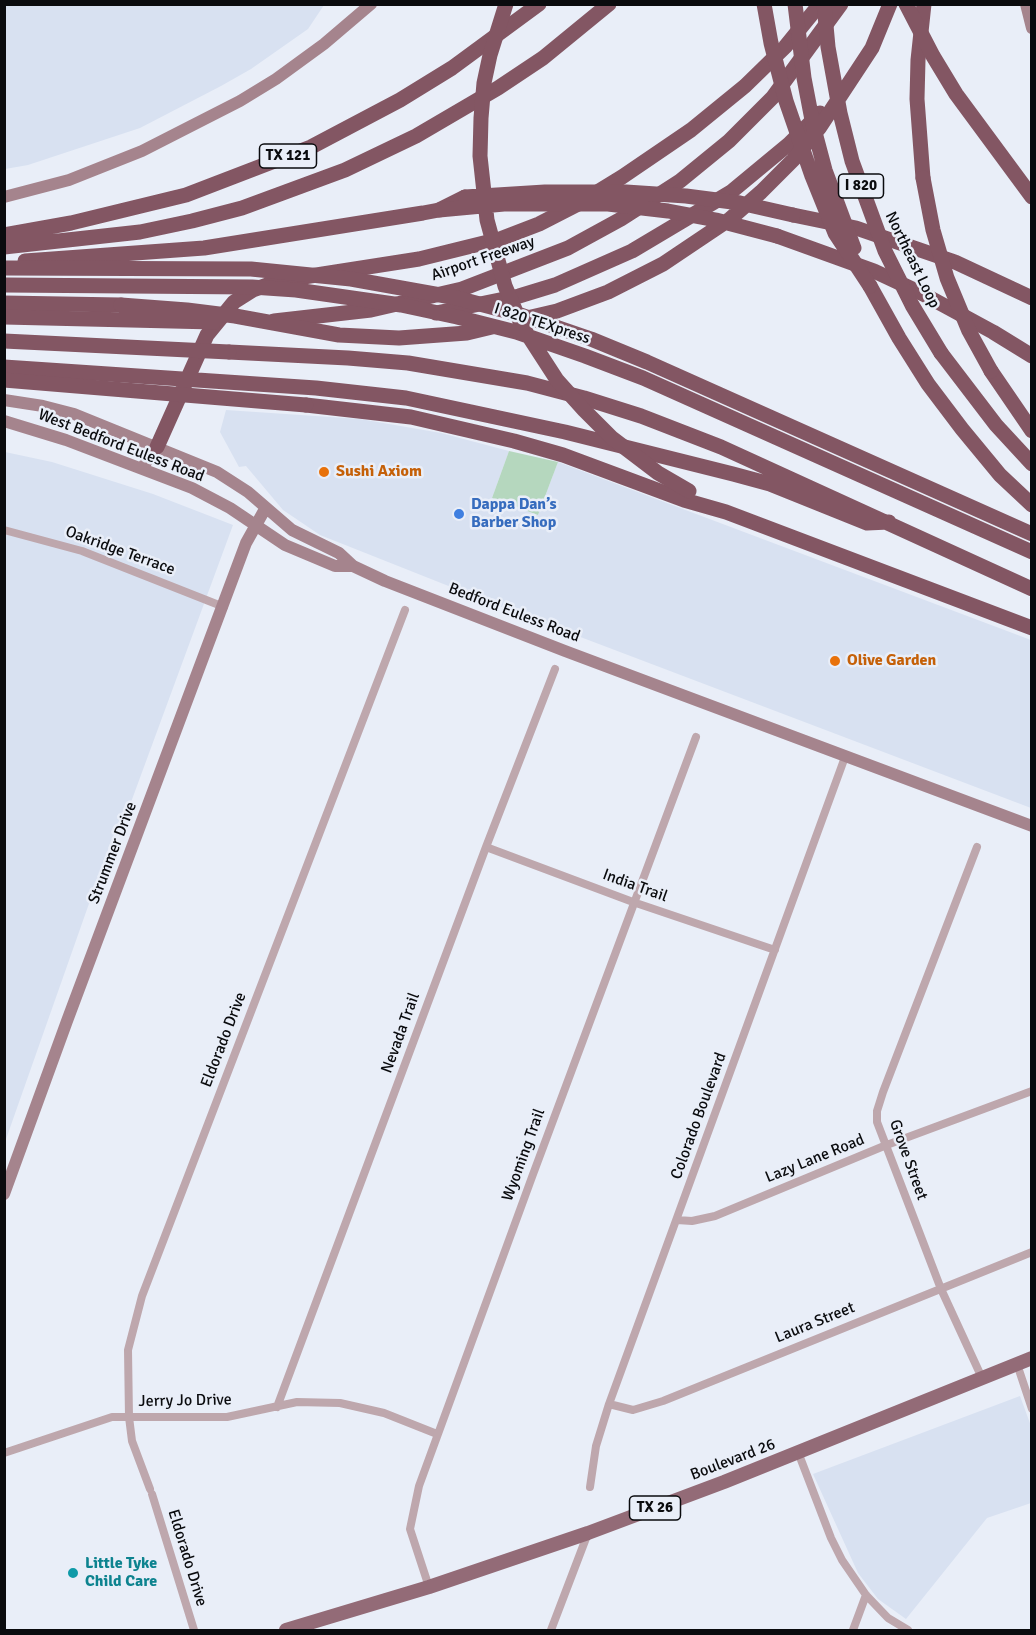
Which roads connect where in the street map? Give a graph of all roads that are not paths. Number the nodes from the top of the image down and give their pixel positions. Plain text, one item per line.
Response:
1 (371, 4) edge
2 (506, 4) edge
3 (539, 4) edge
4 (609, 4) edge
5 (764, 4) edge
6 (795, 4) edge
7 (822, 4) edge
8 (841, 4) edge
9 (892, 4) edge
10 (906, 4) edge
11 (924, 4) edge
12 (1026, 4) edge
13 (1032, 28) edge
14 (4, 197) edge
15 (1032, 197) edge
16 (439, 210) junction
17 (4, 235) edge
18 (4, 247) edge
19 (4, 261) edge
20 (4, 268) edge
21 (4, 285) edge
22 (870, 286) junction
23 (1032, 298) edge
24 (4, 303) edge
25 (371, 310) junction
26 (4, 318) edge
27 (4, 341) edge
28 (1032, 356) edge
29 (4, 366) edge
30 (4, 380) edge
31 (187, 380) junction
32 (4, 400) edge
33 (4, 421) edge
34 (4, 427) edge
35 (33, 429) junction
36 (1032, 431) edge
37 (157, 447) junction
38 (1032, 464) edge
39 (142, 468) junction
40 (1032, 505) edge
41 (265, 509) junction
42 (726, 512) junction
43 (889, 522) junction
44 (255, 524) junction
45 (4, 530) edge
46 (1032, 534) edge
47 (1032, 552) edge
48 (352, 567) junction
49 (1032, 589) edge
50 (224, 607) junction
51 (405, 610) dead end
52 (1032, 628) edge
53 (555, 669) dead end
54 (696, 737) dead end
55 (845, 757) junction
56 (1032, 826) edge
57 (486, 847) junction
58 (977, 847) dead end
59 (633, 902) junction
60 (775, 950) junction
61 (1032, 1090) edge
62 (885, 1146) junction
63 (4, 1194) edge
64 (677, 1220) junction
65 (1032, 1252) edge
66 (941, 1289) junction
67 (1032, 1359) edge
68 (1017, 1365) junction
69 (982, 1378) junction
70 (609, 1404) junction
71 (277, 1407) junction
72 (1032, 1409) edge
73 (129, 1417) junction
74 (437, 1434) junction
75 (798, 1452) junction
76 (4, 1453) edge
77 (590, 1486) dead end
78 (588, 1533) junction
79 (429, 1587) junction
80 (866, 1595) junction
81 (194, 1630) edge
82 (286, 1630) edge
83 (551, 1630) edge
84 (853, 1630) edge
85 (908, 1630) edge

1 - 14 main road
2 - 42 highway, bridge
3 - 17 highway, TX 121
4 - 18 highway
5 - 22 highway, bridge
6 - 22 highway, I 820, bridge
7 - 31 highway
7 - 38 highway, Northeast Loop / I 820, bridge
8 - 25 highway, Airport Freeway
9 - 24 highway, bridge
9 - 25 highway
10 - 15 highway, bridge
11 - 36 highway, bridge
12 - 13 main road
16 - 19 highway
16 - 23 highway, bridge
16 - 28 highway, bridge
20 - 46 highway, I 820 TEXpress, bridge
21 - 47 highway, I 820 TEXpress, bridge
22 - 40 highway, I 820
25 - 26 highway, Airport Freeway, bridge
27 - 43 highway, bridge
29 - 31 highway
30 - 42 highway, bridge
31 - 37 highway
31 - 43 highway
32 - 37 main road, Bedford Euless Road
33 - 35 main road, West Bedford Euless Road
34 - 35 main road
35 - 39 main road, West Bedford Euless Road
37 - 39 main road
37 - 41 main road, Bedford Euless Road
39 - 44 main road, West Bedford Euless Road
41 - 44 main road, Strummer Drive
41 - 48 main road, Bedford Euless Road
42 - 52 highway
43 - 49 highway
44 - 48 main road, West Bedford Euless Road
44 - 50 main road, Strummer Drive
45 - 50 street, Oakridge Terrace
48 - 55 main road, Bedford Euless Road
50 - 63 main road, Strummer Drive
51 - 73 street, Eldorado Drive
53 - 57 street, Nevada Trail
54 - 59 street, Wyoming Trail
55 - 56 main road, Bedford Euless Road
55 - 60 street, Colorado Boulevard
57 - 59 street, India Trail
57 - 71 street, Nevada Trail
58 - 62 street, Grove Street
59 - 60 street, India Trail
59 - 74 street, Wyoming Trail
60 - 64 street, Colorado Boulevard
61 - 62 street, Lazy Lane Road
62 - 64 street, Lazy Lane Road
62 - 66 street, Grove Street
64 - 70 street, Colorado Boulevard
65 - 66 street, Laura Street
66 - 69 street, Grove Street
66 - 70 street, Laura Street
67 - 68 main road, Boulevard 26 / TX 26
68 - 69 main road, Boulevard 26 / TX 26
68 - 72 street
69 - 75 main road, Boulevard 26 / TX 26
70 - 77 street, Colorado Boulevard
71 - 73 street, Jerry Jo Drive
71 - 74 street, Jerry Jo Drive
73 - 76 street, Jerry Jo Drive
73 - 81 street, Eldorado Drive
74 - 79 street, Wyoming Trail
75 - 78 main road, Boulevard 26 / TX 26
75 - 80 street
78 - 79 main road, Boulevard 26 / TX 26
78 - 83 street
79 - 82 main road, Boulevard 26 / TX 26
80 - 84 street
80 - 85 street

